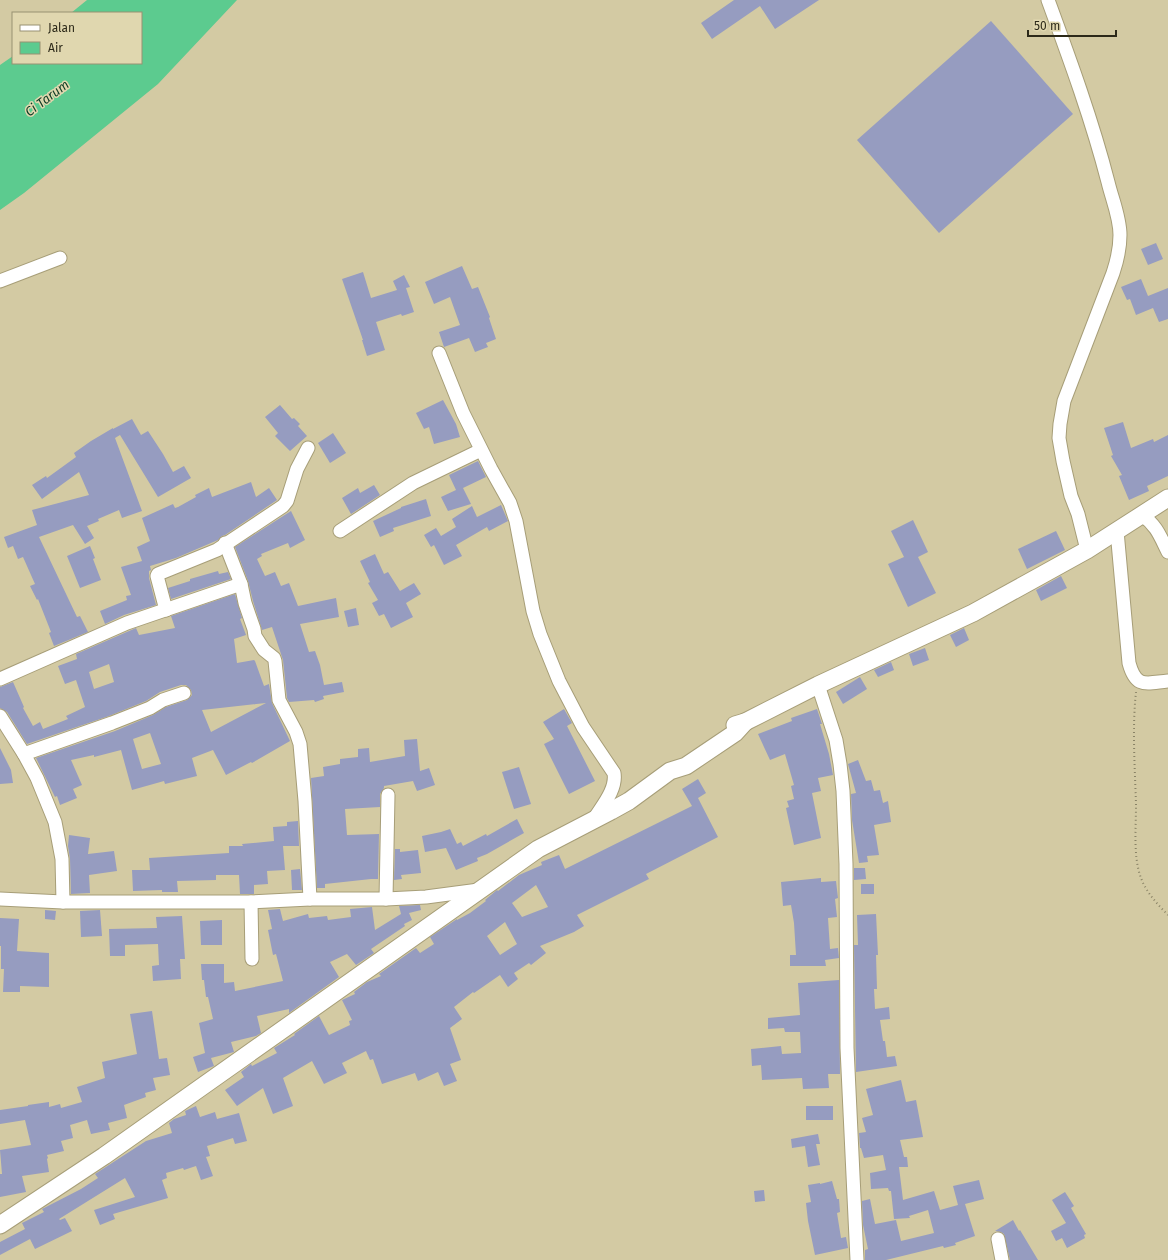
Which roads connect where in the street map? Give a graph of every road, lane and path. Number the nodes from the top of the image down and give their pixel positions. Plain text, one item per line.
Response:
1 (1048, 0) edge
2 (60, 258) dead end
3 (0, 281) edge
4 (439, 353) dead end
5 (308, 448) dead end
6 (481, 450) junction
7 (1168, 498) edge
8 (1142, 515) junction
9 (340, 531) dead end
10 (1118, 531) junction
11 (226, 544) junction
12 (1087, 550) junction
13 (1168, 552) edge
14 (241, 584) junction
15 (166, 610) junction
16 (0, 680) edge
17 (1137, 681) junction
18 (1168, 681) edge
19 (818, 685) junction
20 (184, 693) dead end
21 (0, 716) edge
22 (24, 754) junction
23 (388, 795) dead end
24 (593, 821) junction
25 (479, 890) junction
26 (0, 899) edge
27 (310, 899) junction
28 (386, 900) junction
29 (62, 902) junction
30 (250, 902) junction
31 (1168, 915) edge
32 (252, 959) dead end
33 (0, 1225) edge
34 (998, 1239) dead end
35 (857, 1260) edge
36 (1002, 1260) edge

1 - 12 street
2 - 3 street
4 - 6 street
5 - 11 street
6 - 9 street
6 - 24 street
7 - 8 main road
8 - 10 main road
8 - 13 street
10 - 12 main road
10 - 17 street
11 - 14 street
11 - 15 street
12 - 19 main road
14 - 15 street
14 - 27 street
15 - 16 street
17 - 18 street
17 - 31 path
19 - 24 main road
19 - 35 street
20 - 22 street
21 - 22 street
22 - 29 street
23 - 28 street
24 - 25 main road
25 - 28 street
25 - 33 main road
26 - 29 street
27 - 28 street
27 - 30 street
29 - 30 street
30 - 32 street
34 - 36 street

